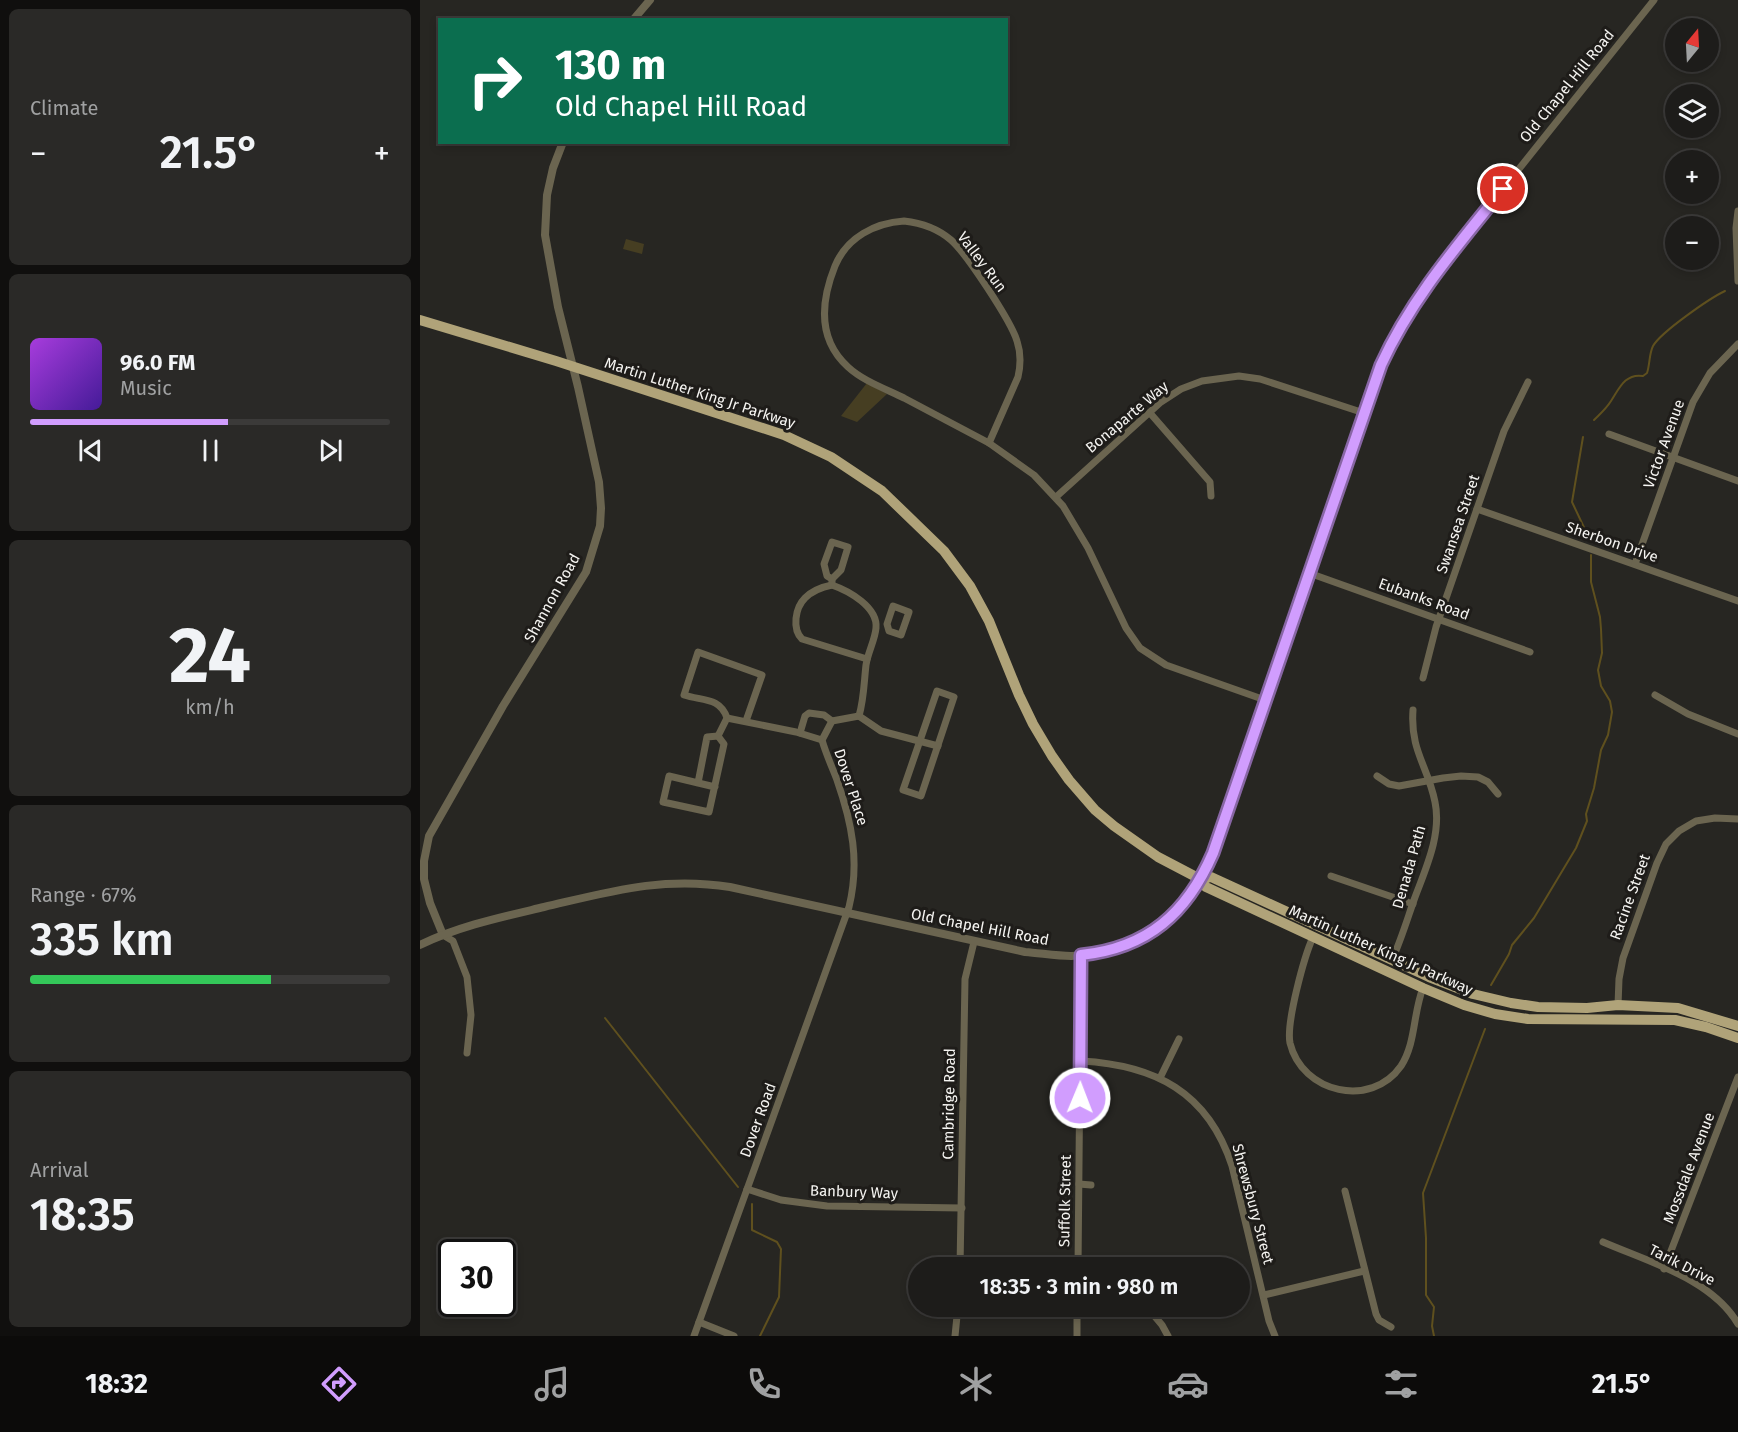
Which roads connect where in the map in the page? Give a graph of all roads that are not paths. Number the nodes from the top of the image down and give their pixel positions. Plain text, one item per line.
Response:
1 (650, 0) edge
2 (1654, 0) edge
3 (635, 18) edge
4 (562, 144) edge
5 (1738, 211) edge
6 (1738, 281) edge
7 (420, 320) edge
8 (1738, 344) edge
9 (572, 366) junction
10 (1528, 382) dead end
11 (1364, 412) junction
12 (1150, 413) junction
13 (1609, 434) dead end
14 (989, 443) junction
15 (1674, 458) junction
16 (1738, 481) edge
17 (1211, 496) dead end
18 (1056, 497) junction
19 (1477, 509) junction
20 (1635, 564) junction
21 (1309, 573) junction
22 (832, 582) junction
23 (1738, 601) edge
24 (1439, 619) junction
25 (886, 624) dead end
26 (876, 625) junction
27 (1530, 652) dead end
28 (867, 659) junction
29 (1423, 678) dead end
30 (1655, 695) dead end
31 (1265, 700) junction
32 (1413, 710) dead end
33 (859, 716) junction
34 (727, 718) junction
35 (746, 721) junction
36 (832, 721) junction
37 (800, 733) junction
38 (1738, 734) edge
39 (718, 735) junction
40 (920, 740) junction
41 (822, 741) junction
42 (938, 746) junction
43 (1377, 776) dead end
44 (1429, 781) junction
45 (698, 783) junction
46 (715, 786) junction
47 (1498, 794) dead end
48 (1738, 819) edge
49 (1331, 876) dead end
50 (1200, 879) junction
51 (1413, 904) junction
52 (847, 913) junction
53 (443, 935) junction
54 (1313, 937) junction
55 (974, 942) junction
56 (420, 945) edge
57 (1081, 955) junction
58 (1392, 960) junction
59 (1424, 988) junction
60 (1618, 1005) junction
61 (1738, 1026) edge
62 (1738, 1038) edge
63 (1179, 1039) dead end
64 (467, 1053) dead end
65 (1081, 1061) junction
66 (1160, 1077) junction
67 (1738, 1077) edge
68 (1079, 1184) junction
69 (1091, 1185) dead end
70 (747, 1189) junction
71 (1345, 1191) dead end
72 (962, 1208) junction
73 (1603, 1242) dead end
74 (960, 1257) edge
75 (1078, 1257) edge
76 (1664, 1269) junction
77 (1364, 1271) junction
78 (1264, 1295) junction
79 (957, 1317) edge
80 (1077, 1317) edge
81 (1156, 1317) edge
82 (699, 1322) junction
83 (1738, 1324) edge
84 (1391, 1327) dead end
85 (694, 1336) edge
86 (734, 1336) edge
87 (955, 1336) edge
88 (1077, 1336) edge
89 (1168, 1336) edge
90 (1275, 1336) edge

1 - 3 street
2 - 11 street, Old Chapel Hill Road
4 - 9 street, Shannon Road
5 - 6 street
7 - 9 main road, Martin Luther King Jr Parkway
8 - 15 street, Victor Avenue
9 - 50 main road, Martin Luther King Jr Parkway
9 - 53 street, Shannon Road
10 - 19 street, Swansea Street
11 - 12 street, Bonaparte Way
11 - 21 street, Old Chapel Hill Road
12 - 17 street
12 - 18 street, Bonaparte Way
13 - 15 street
14 - 14 street, Valley Run
14 - 18 street, Valley Run
15 - 16 street
15 - 20 street, Victor Avenue
18 - 31 street, Valley Run
19 - 20 street, Sherbon Drive
19 - 24 street, Swansea Street
20 - 23 street, Sherbon Drive
21 - 24 street, Eubanks Road
21 - 31 street, Old Chapel Hill Road
22 - 22 street
22 - 26 street
22 - 28 street
24 - 27 street, Eubanks Road
24 - 29 street, Swansea Street
25 - 26 street
26 - 28 street
28 - 33 street
30 - 38 street
31 - 50 street, Old Chapel Hill Road
32 - 44 street, Denada Path
33 - 36 street
33 - 40 street
34 - 35 street, Dover Place
34 - 35 street
34 - 39 street
35 - 37 street, Dover Place
36 - 37 street
36 - 41 street, Dover Place
37 - 41 street, Dover Place
39 - 45 street
39 - 46 street
40 - 42 street
40 - 42 street
40 - 42 street
41 - 52 street, Dover Place
43 - 44 street
44 - 47 street
44 - 51 street, Denada Path
45 - 46 street
45 - 46 street
48 - 60 street, Racine Street
49 - 51 street
50 - 54 main road, Martin Luther King Jr Parkway
50 - 57 street, Old Chapel Hill Road
50 - 58 main road, Martin Luther King Jr Parkway
51 - 58 street, Denada Path
52 - 53 street, Old Chapel Hill Road
52 - 55 street, Old Chapel Hill Road
52 - 70 street, Dover Road
53 - 56 street, Old Chapel Hill Road
53 - 64 street
54 - 59 main road, Martin Luther King Jr Parkway
54 - 59 street
55 - 57 street, Old Chapel Hill Road
55 - 72 street, Cambridge Road
57 - 65 street, Suffolk Street
58 - 60 main road, Martin Luther King Jr Parkway
59 - 62 main road, Martin Luther King Jr Parkway
60 - 61 main road, Martin Luther King Jr Parkway
63 - 66 street
65 - 66 street, Shrewsbury Street
65 - 68 street, Suffolk Street
66 - 78 street, Shrewsbury Street
67 - 76 street, Mossdale Avenue
68 - 69 street
68 - 75 street, Suffolk Street
70 - 72 street, Banbury Way
70 - 82 street, Dover Road
71 - 77 street
72 - 74 street, Cambridge Road
73 - 76 street, Tarik Drive
76 - 83 street, Tarik Drive
77 - 78 street
77 - 84 street
78 - 90 street, Shrewsbury Street
79 - 87 street
80 - 88 street
81 - 89 street
82 - 85 street, Dover Road
82 - 86 street

